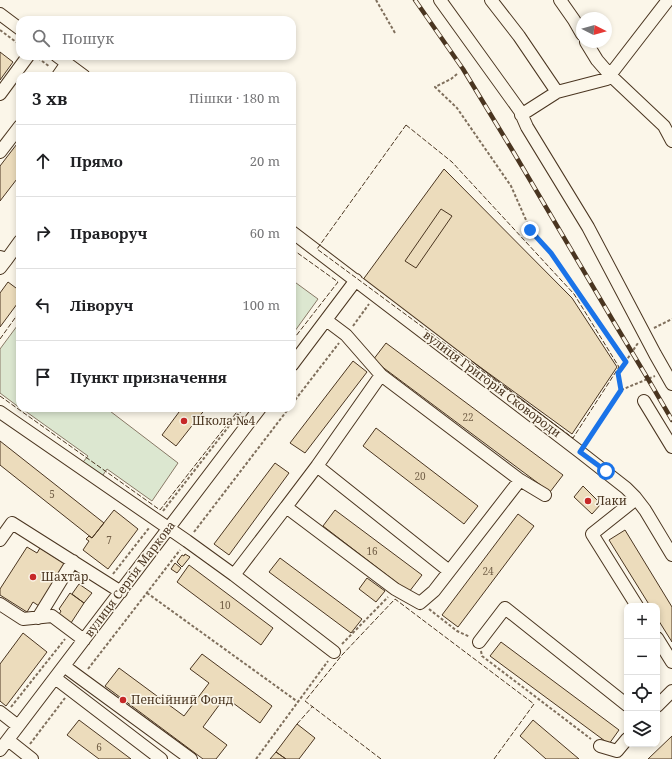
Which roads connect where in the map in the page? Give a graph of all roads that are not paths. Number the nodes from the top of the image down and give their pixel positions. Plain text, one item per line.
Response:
1 (440, 0) edge
2 (491, 0) edge
3 (560, 0) edge
4 (668, 0) edge
5 (0, 14) edge
6 (576, 24) edge
7 (16, 26) edge
8 (590, 48) edge
9 (25, 60) edge
10 (62, 60) edge
11 (67, 64) junction
12 (16, 72) edge
13 (16, 72) edge
14 (61, 72) edge
15 (78, 72) edge
16 (610, 75) junction
17 (557, 92) junction
18 (0, 94) edge
19 (521, 116) junction
20 (668, 122) edge
21 (16, 131) edge
22 (672, 141) edge
23 (0, 152) edge
24 (296, 235) edge
25 (16, 246) edge
26 (2, 261) edge
27 (356, 280) junction
28 (326, 320) junction
29 (296, 361) edge
30 (381, 375) junction
31 (672, 384) edge
32 (644, 401) dead end
33 (0, 412) edge
34 (257, 412) edge
35 (672, 447) edge
36 (317, 466) junction
37 (520, 480) junction
38 (545, 495) dead end
39 (635, 497) junction
40 (286, 507) junction
41 (168, 529) junction
42 (1, 537) edge
43 (672, 555) edge
44 (73, 561) junction
45 (449, 571) junction
46 (234, 575) junction
47 (121, 592) junction
48 (635, 603) edge
49 (0, 604) edge
50 (38, 618) junction
51 (658, 639) edge
52 (84, 640) junction
53 (479, 642) road end
54 (334, 652) road end
55 (672, 662) edge
56 (64, 666) junction
57 (55, 678) junction
58 (672, 691) edge
59 (624, 703) edge
60 (660, 703) edge
61 (2, 714) edge
62 (18, 726) junction
63 (8, 740) junction
64 (624, 743) edge
65 (600, 746) road end
66 (0, 750) edge
67 (28, 756) edge
68 (161, 759) edge
69 (190, 759) edge

1 - 19 street
2 - 17 street
3 - 6 street
4 - 16 street
5 - 7 street
8 - 16 street
9 - 12 street
10 - 11 street
11 - 14 street
11 - 15 street
13 - 18 street
16 - 17 street
16 - 20 street
17 - 19 street
19 - 31 street
20 - 22 street
21 - 23 street
24 - 27 street, вулиця Григорія Сковороди
25 - 26 street
27 - 28 street
27 - 39 street, вулиця Григорія Сковороди
28 - 29 street
28 - 30 street
30 - 36 street
30 - 37 street
32 - 35 street
33 - 41 street
34 - 41 street, вулиця Сергія Маркова
36 - 40 street
36 - 45 street
37 - 38 street
37 - 45 street
39 - 43 street, вулиця Григорія Сковороди
39 - 48 street
40 - 45 street
40 - 46 street
41 - 46 street
41 - 47 street, вулиця Сергія Маркова
42 - 44 street
44 - 47 street
44 - 50 street
46 - 54 street
47 - 52 street, вулиця Сергія Маркова
49 - 50 street
50 - 52 street
51 - 55 street
52 - 56 street, вулиця Сергія Маркова
53 - 59 street
56 - 57 street, вулиця Сергія Маркова
56 - 69 street
57 - 62 street, вулиця Сергія Маркова
57 - 68 street
58 - 60 street
61 - 62 street
62 - 63 street, вулиця Сергія Маркова
63 - 66 street, вулиця Сергія Маркова
63 - 67 street
64 - 65 street

